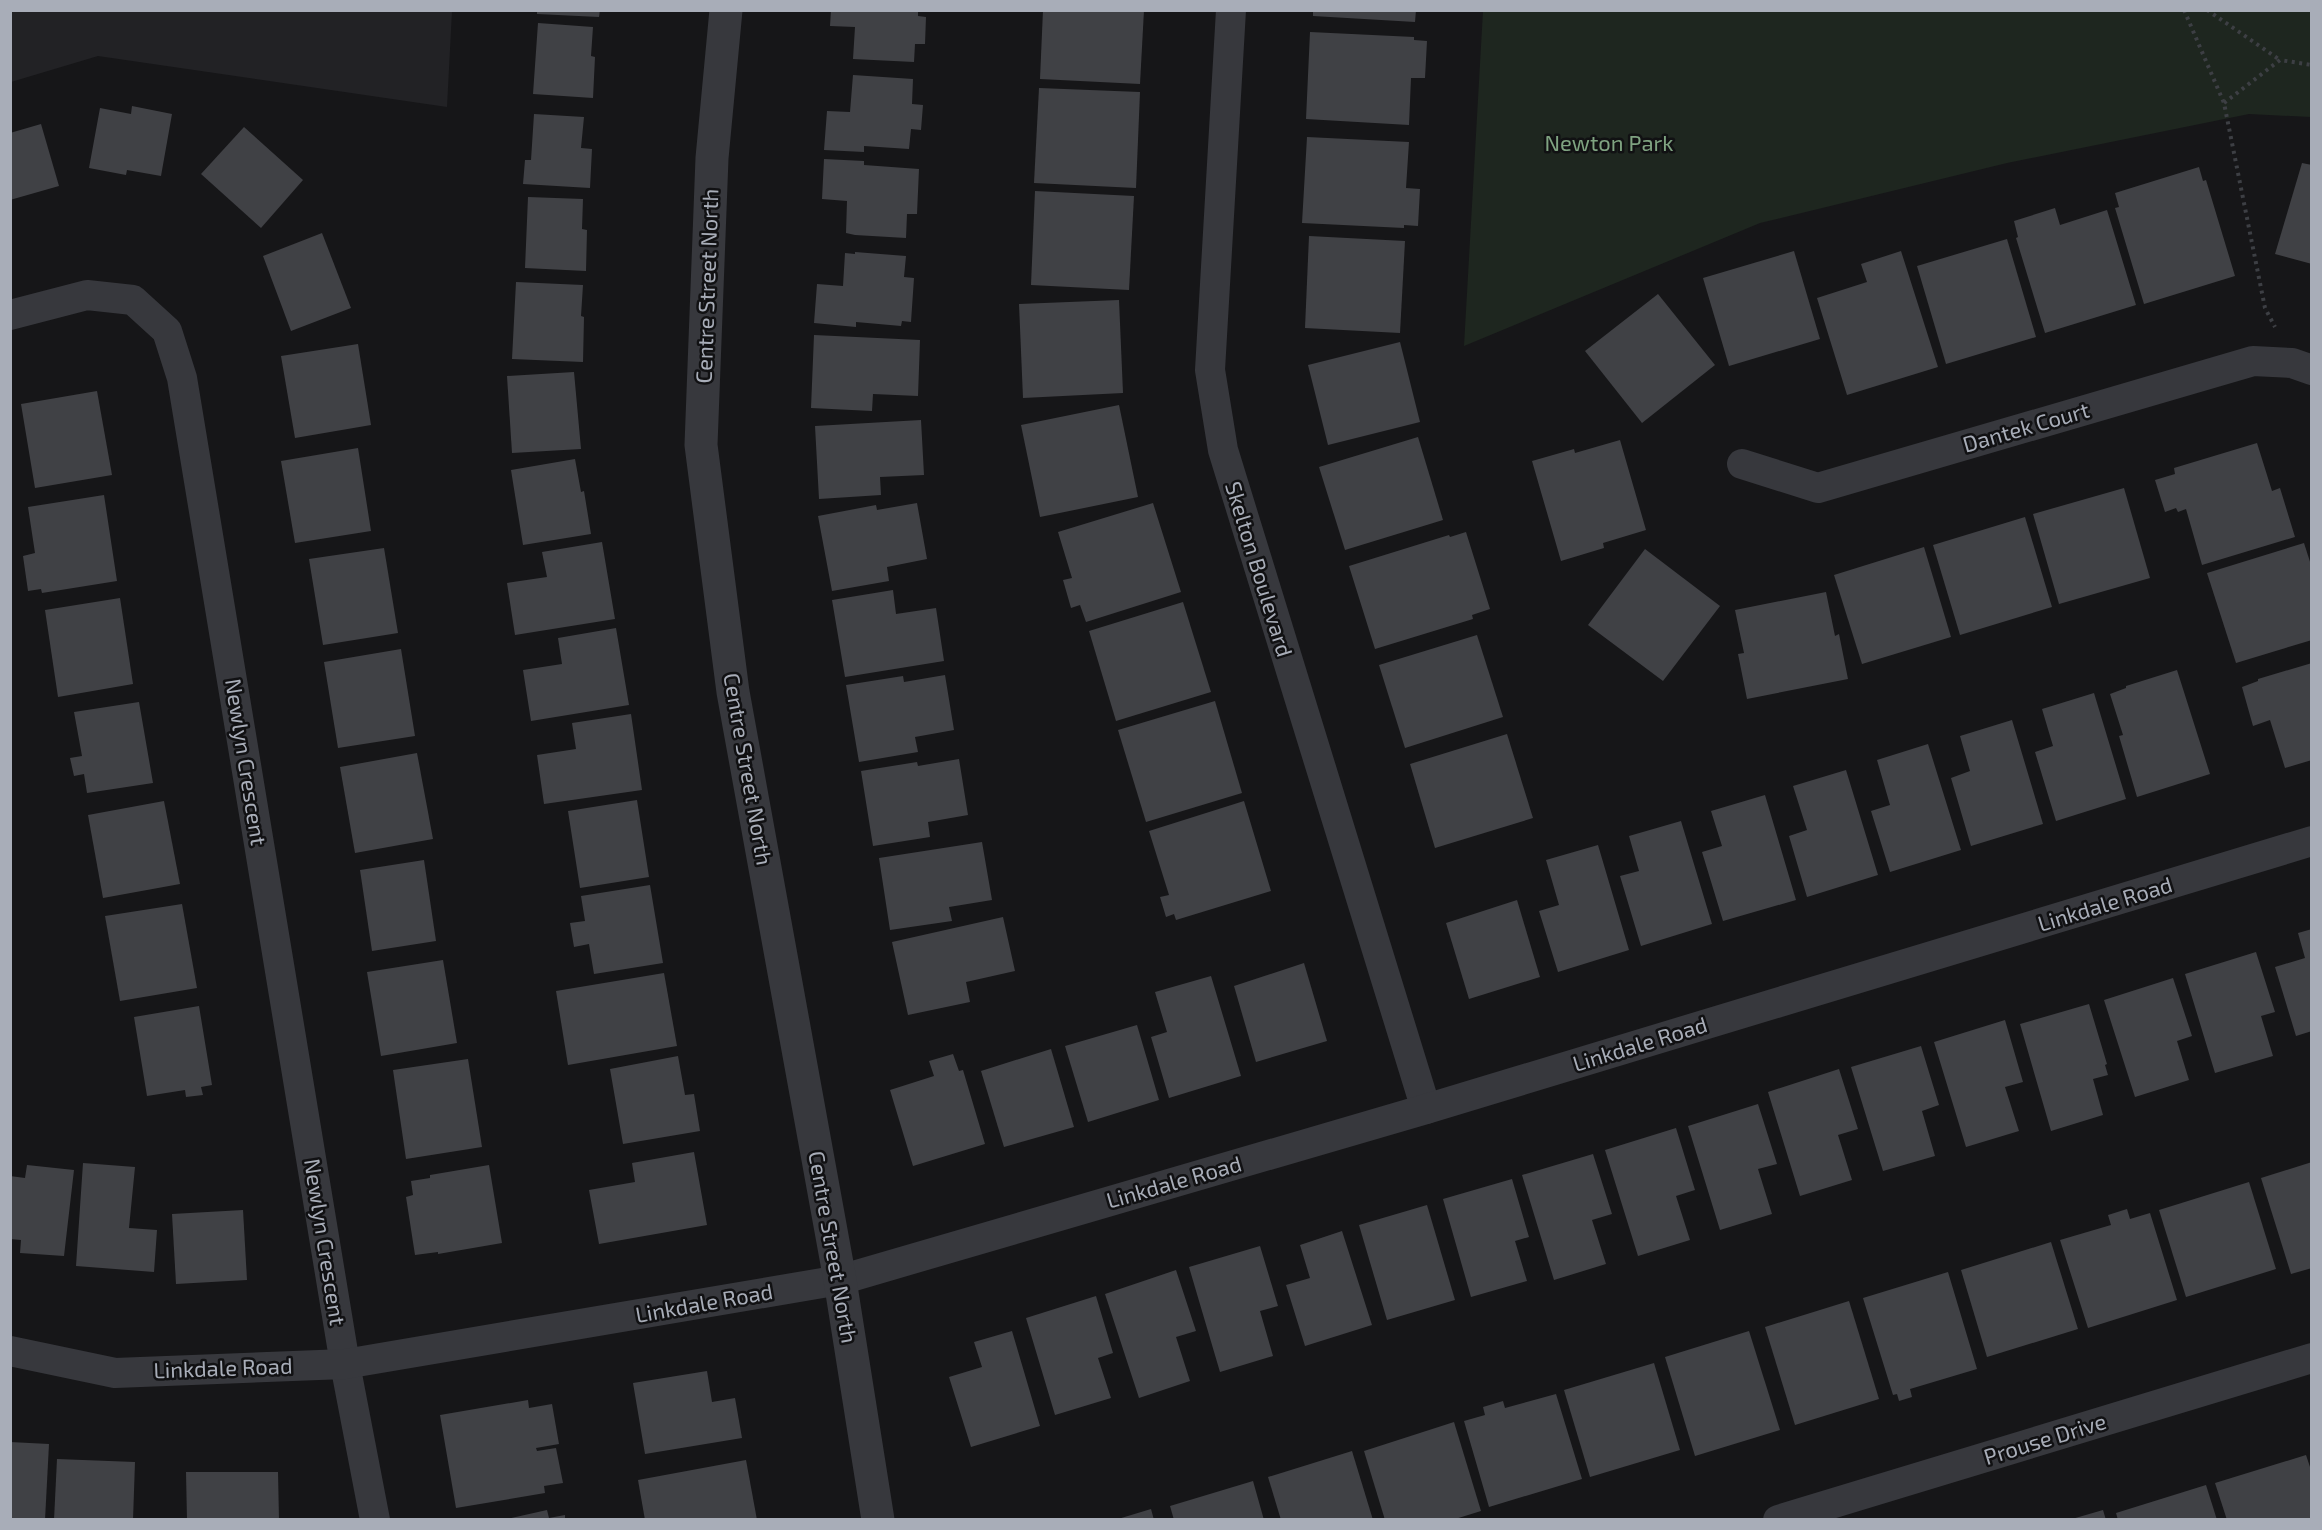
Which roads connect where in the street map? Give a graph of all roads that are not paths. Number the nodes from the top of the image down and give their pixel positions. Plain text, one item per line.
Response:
1 (726, 10) edge
2 (1231, 10) edge
3 (10, 315) edge
4 (2302, 366) edge
5 (1742, 464) dead end
6 (2312, 841) edge
7 (1426, 1108) junction
8 (840, 1280) junction
9 (10, 1350) edge
10 (2312, 1358) edge
11 (345, 1364) junction
12 (375, 1520) edge
13 (878, 1520) edge
14 (1778, 1520) edge

1 - 8 street, Centre Street North
2 - 7 street, Skelton Boulevard
3 - 11 street, Newlyn Crescent
4 - 5 street, Dantek Court
6 - 7 street, Linkdale Road
7 - 8 street, Linkdale Road
8 - 11 street, Linkdale Road
8 - 13 street, Centre Street North
9 - 11 street, Linkdale Road
10 - 14 street, Prouse Drive
11 - 12 street, Newlyn Crescent

